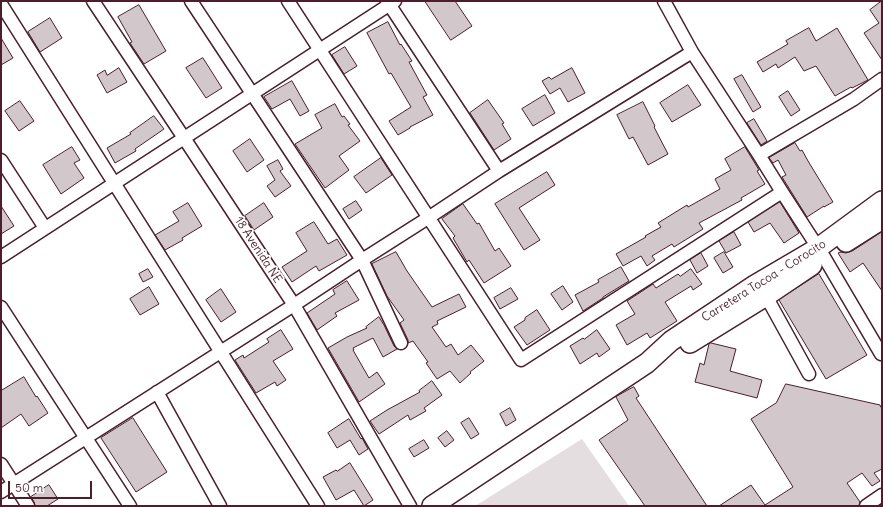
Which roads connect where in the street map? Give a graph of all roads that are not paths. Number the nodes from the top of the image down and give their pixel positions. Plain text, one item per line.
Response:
1 (93, 1) edge
2 (191, 1) edge
3 (288, 1) edge
4 (664, 1) edge
5 (390, 2) edge
6 (1, 4) edge
7 (320, 50) junction
8 (692, 52) junction
9 (882, 79) edge
10 (252, 94) junction
11 (184, 138) junction
12 (759, 155) junction
13 (1, 160) edge
14 (499, 171) junction
15 (114, 183) junction
16 (782, 192) junction
17 (882, 202) edge
18 (428, 218) junction
19 (882, 219) edge
20 (45, 228) junction
21 (821, 252) junction
22 (1, 257) edge
23 (362, 260) junction
24 (766, 296) junction
25 (294, 305) junction
26 (1, 307) edge
27 (402, 343) dead end
28 (221, 351) junction
29 (881, 354) edge
30 (647, 363) junction
31 (809, 374) dead end
32 (157, 392) junction
33 (86, 438) junction
34 (1, 464) edge
35 (14, 484) junction
36 (1, 492) edge
37 (882, 495) edge
38 (451, 501) edge
39 (28, 506) edge
40 (130, 506) edge
41 (220, 506) edge
42 (318, 506) edge
43 (410, 506) edge
44 (432, 506) edge
45 (866, 506) edge

1 - 11 street, 18 Avenida NE
2 - 10 street
3 - 7 street
4 - 8 street
5 - 7 street
5 - 14 street
6 - 15 street
7 - 10 street
7 - 18 street
8 - 12 street
8 - 14 street
9 - 12 street
10 - 11 street
10 - 23 street
11 - 15 street
11 - 25 street, 18 Avenida NE
12 - 16 street
13 - 20 street
14 - 18 street
15 - 20 street
15 - 28 street
16 - 18 street
16 - 21 street
17 - 21 main road, Carretera Tocoa - Corocito
18 - 23 street
19 - 21 main road, Carretera Tocoa - Corocito
20 - 22 street
21 - 24 main road, Carretera Tocoa - Corocito
21 - 29 street
21 - 30 main road, Carretera Tocoa - Corocito
23 - 25 street
23 - 27 street
24 - 30 main road, Carretera Tocoa - Corocito
24 - 31 street
25 - 28 street
25 - 43 street, 18 Avenida NE
26 - 33 street
28 - 32 street
28 - 42 street
30 - 38 main road, Carretera Tocoa - Corocito
32 - 33 street
32 - 41 street
33 - 35 street
33 - 40 street
34 - 35 street
35 - 36 street
35 - 39 street
37 - 45 street
38 - 44 main road, Carretera Tocoa - Corocito

